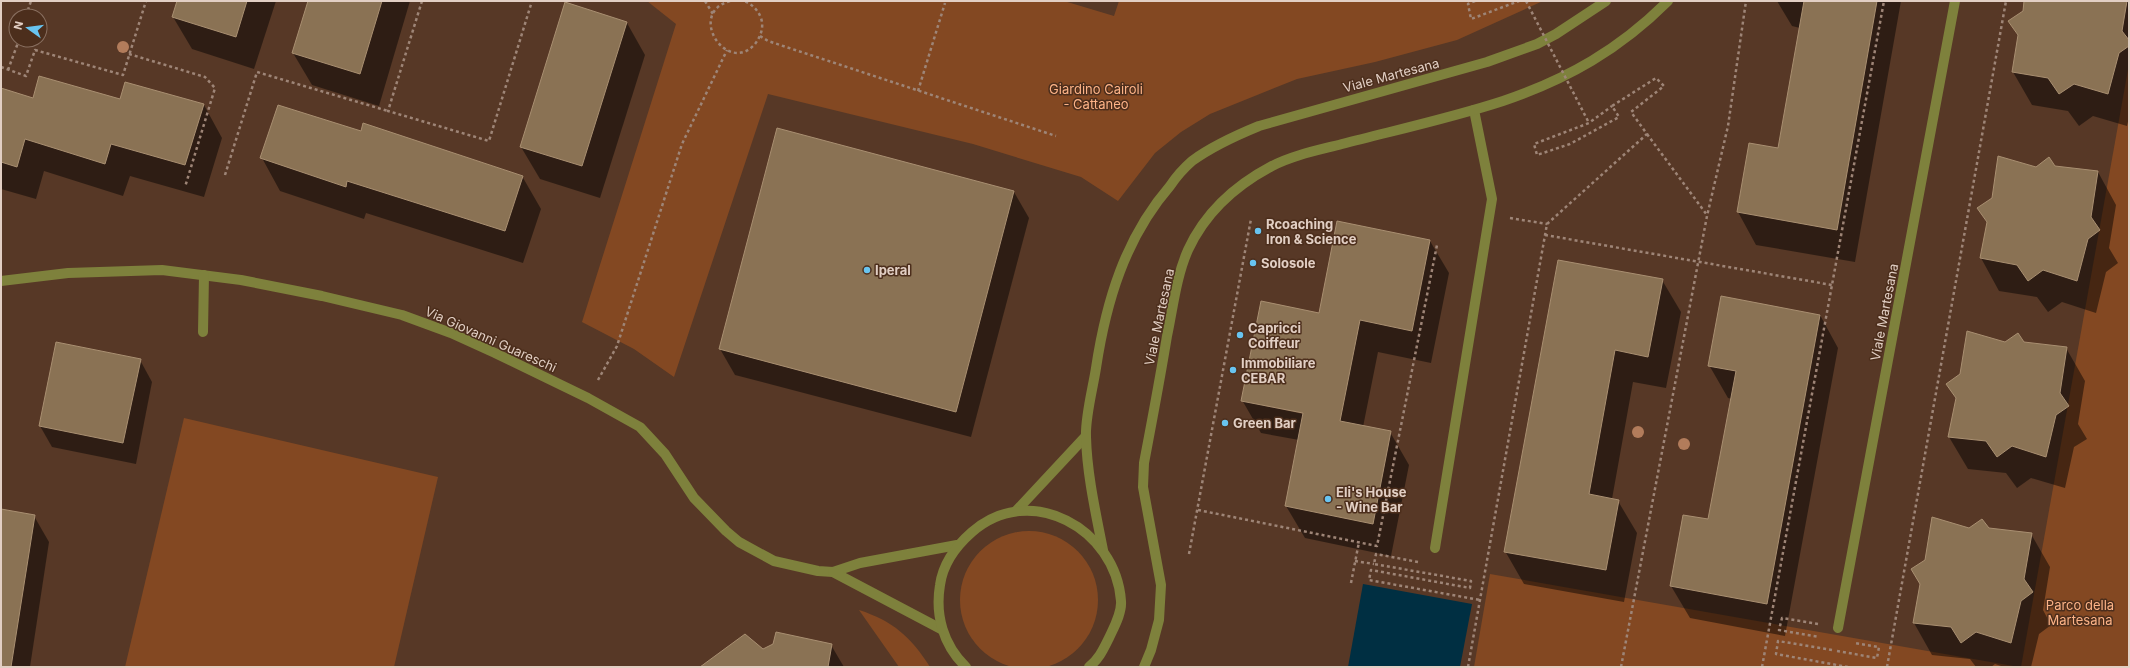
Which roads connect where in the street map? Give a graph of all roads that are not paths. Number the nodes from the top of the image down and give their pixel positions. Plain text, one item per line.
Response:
1 (1606, 1) edge
2 (1668, 1) edge
3 (1955, 1) edge
4 (1474, 110) junction
5 (204, 275) junction
6 (1, 281) edge
7 (203, 332) dead end
8 (1086, 436) junction
9 (1016, 511) junction
10 (957, 545) junction
11 (1435, 548) road end
12 (1103, 550) junction
13 (833, 572) junction
14 (1838, 628) road end
15 (941, 629) junction
16 (956, 657) junction
17 (961, 667) edge
18 (966, 667) edge
19 (1089, 667) edge
20 (1144, 667) edge

1 - 8 street, Viale Martesana
2 - 4 street, Viale Martesana
3 - 14 street, Viale Martesana
4 - 11 street
4 - 20 street, Viale Martesana
5 - 6 street, Via Giovanni Guareschi
5 - 7 street
5 - 13 street, Via Giovanni Guareschi
8 - 9 street, Viale Martesana
8 - 12 street, Viale Martesana
9 - 10 street, Viale Martesana
9 - 12 street, Viale Martesana
10 - 13 street, Via Giovanni Guareschi
10 - 15 street, Viale Martesana
12 - 19 street, Viale Martesana
13 - 15 street, Via Giovanni Guareschi
15 - 16 street, Viale Martesana
16 - 17 street, Viale Martesana
16 - 18 street, Viale Martesana

